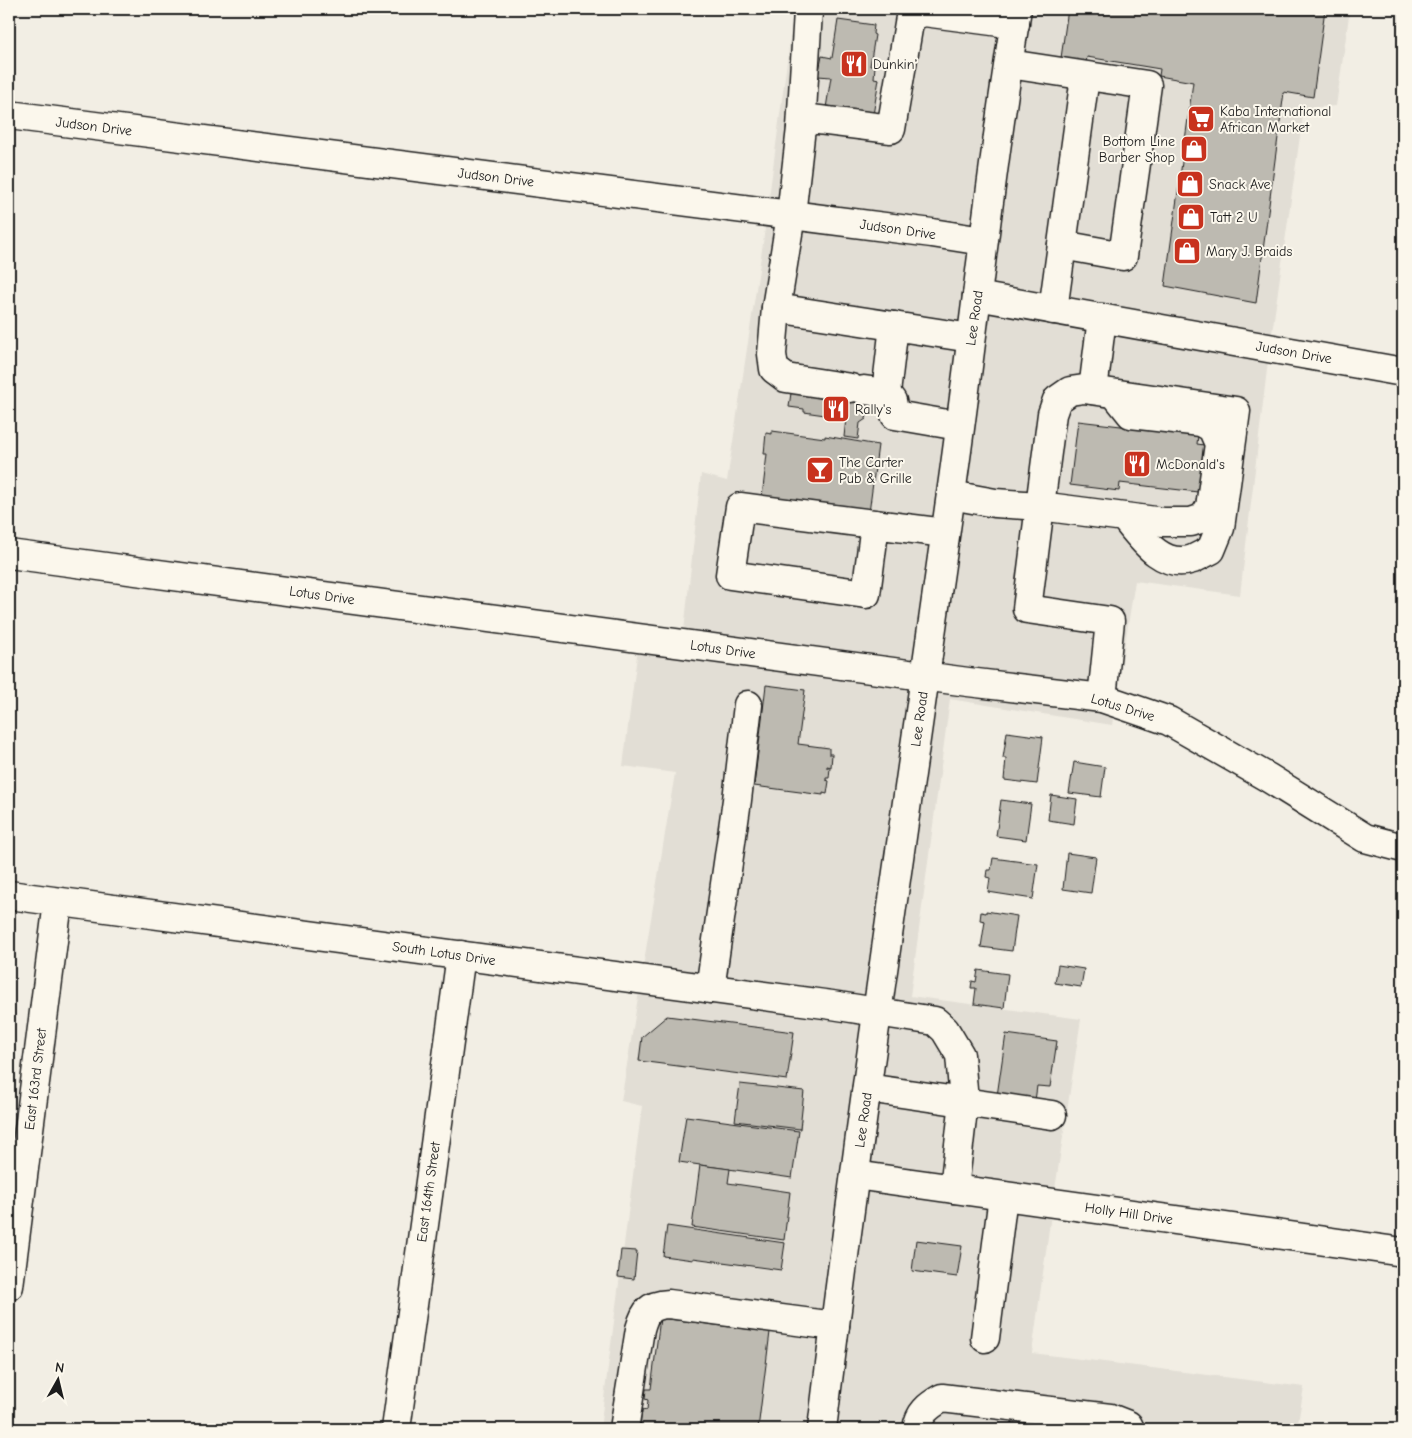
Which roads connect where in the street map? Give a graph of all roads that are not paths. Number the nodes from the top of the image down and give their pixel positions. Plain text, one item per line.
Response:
1 (810, 9) edge
2 (922, 10) edge
3 (1016, 16) edge
4 (1009, 64) junction
5 (1085, 76) junction
6 (9, 115) edge
7 (801, 128) junction
8 (791, 215) junction
9 (983, 241) junction
10 (1062, 245) junction
11 (977, 296) junction
12 (776, 308) junction
13 (1053, 310) junction
14 (1102, 318) junction
15 (894, 326) junction
16 (972, 338) junction
17 (1403, 372) edge
18 (867, 390) junction
19 (1104, 392) junction
20 (960, 426) junction
21 (951, 495) junction
22 (1040, 506) junction
23 (1124, 518) junction
24 (875, 524) junction
25 (945, 533) junction
26 (9, 554) edge
27 (925, 676) junction
28 (1102, 698) junction
29 (748, 704) dead end
30 (1403, 848) edge
31 (9, 895) edge
32 (58, 902) junction
33 (461, 955) junction
34 (710, 989) junction
35 (878, 1012) junction
36 (868, 1088) junction
37 (964, 1101) junction
38 (1052, 1115) dead end
39 (855, 1175) junction
40 (954, 1189) junction
41 (1003, 1196) junction
42 (1403, 1252) edge
43 (9, 1286) edge
44 (835, 1326) junction
45 (985, 1338) dead end
46 (396, 1429) edge
47 (624, 1429) edge
48 (822, 1429) edge
49 (917, 1429) edge
50 (1130, 1429) edge

1 - 7 street
2 - 3 street
2 - 7 street
3 - 4 street, Lee Road
4 - 5 street
4 - 9 street, Lee Road
5 - 10 street
5 - 10 street
6 - 8 street, Judson Drive
7 - 8 street
8 - 9 street, Judson Drive
8 - 12 street
9 - 11 street, Lee Road
10 - 13 street
11 - 13 street, Judson Drive
11 - 16 street, Lee Road
12 - 15 street
12 - 18 street
13 - 14 street, Judson Drive
14 - 17 street, Judson Drive
14 - 19 street
15 - 16 street
15 - 18 street
16 - 20 street, Lee Road
18 - 20 street
19 - 22 street
19 - 23 street
19 - 23 street
20 - 21 street, Lee Road
21 - 22 street
21 - 25 street, Lee Road
22 - 23 street
22 - 28 street
24 - 24 street
24 - 25 street
25 - 27 street, Lee Road
26 - 27 street, Lotus Drive
27 - 28 street, Lotus Drive
27 - 35 street, Lee Road
28 - 30 street, Lotus Drive
29 - 34 street
31 - 32 street, South Lotus Drive
32 - 33 street, South Lotus Drive
32 - 43 street, East 163rd Street
33 - 34 street, South Lotus Drive
33 - 46 street, East 164th Street
34 - 35 street, South Lotus Drive
35 - 36 street, Lee Road
35 - 37 street, South Lotus Drive
36 - 37 street
36 - 39 street, Lee Road
37 - 38 street
37 - 40 street, South Lotus Drive
39 - 40 street, Holly Hill Drive
39 - 44 street, Lee Road
40 - 41 street, Holly Hill Drive
41 - 42 street, Holly Hill Drive
41 - 45 street
44 - 47 street
44 - 48 street, Lee Road
49 - 50 street

